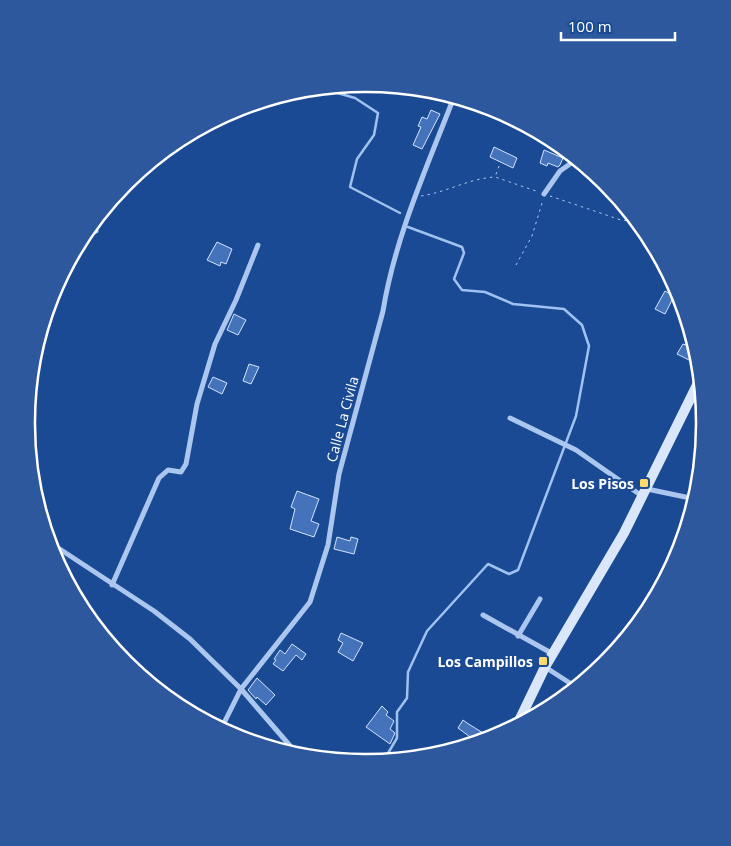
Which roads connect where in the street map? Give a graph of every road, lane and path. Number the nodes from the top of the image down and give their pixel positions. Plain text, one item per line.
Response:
1 (451, 104) edge
2 (570, 164) edge
3 (499, 166) dead end
4 (495, 177) junction
5 (544, 194) junction
6 (415, 197) junction
7 (627, 221) edge
8 (258, 245) dead end
9 (516, 265) dead end
10 (694, 391) edge
11 (510, 418) dead end
12 (645, 493) junction
13 (687, 498) edge
14 (60, 550) edge
15 (112, 585) junction
16 (540, 599) dead end
17 (483, 616) dead end
18 (518, 636) junction
19 (553, 654) junction
20 (546, 667) junction
21 (570, 683) edge
22 (241, 690) junction
23 (523, 713) edge
24 (225, 722) edge
25 (288, 744) edge

1 - 6 street, Calle La Civila
2 - 5 street
3 - 4 path
4 - 5 path
4 - 6 path
5 - 7 path
5 - 9 path
6 - 22 street, Calle La Civila
8 - 15 street
10 - 12 main road
11 - 12 street
12 - 13 street
12 - 19 main road
14 - 15 street
15 - 22 street
16 - 18 street
17 - 18 street
18 - 19 street
19 - 20 main road
20 - 21 street
20 - 23 main road
22 - 24 street, Calle La Civila
22 - 25 street

